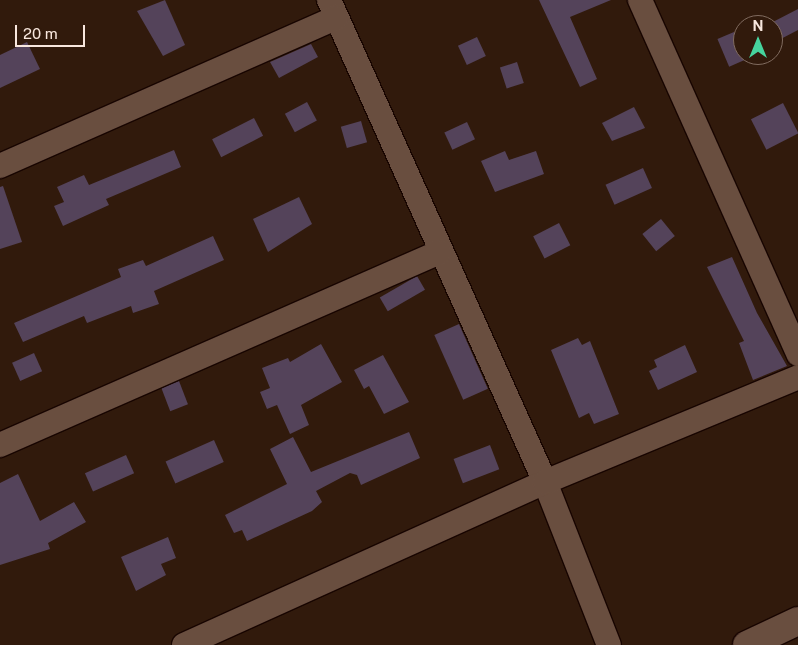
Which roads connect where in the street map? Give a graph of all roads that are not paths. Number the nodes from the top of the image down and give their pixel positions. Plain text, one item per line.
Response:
1 (640, 0) edge
2 (332, 9) edge
3 (0, 166) edge
4 (439, 252) junction
5 (798, 354) edge
6 (798, 377) edge
7 (0, 445) edge
8 (545, 482) junction
9 (798, 621) edge
10 (184, 645) edge
11 (609, 645) edge
12 (747, 645) edge

1 - 5 street
2 - 3 street
2 - 4 street
4 - 7 street
4 - 8 street
6 - 8 street
8 - 10 street
8 - 11 street
9 - 12 main road

